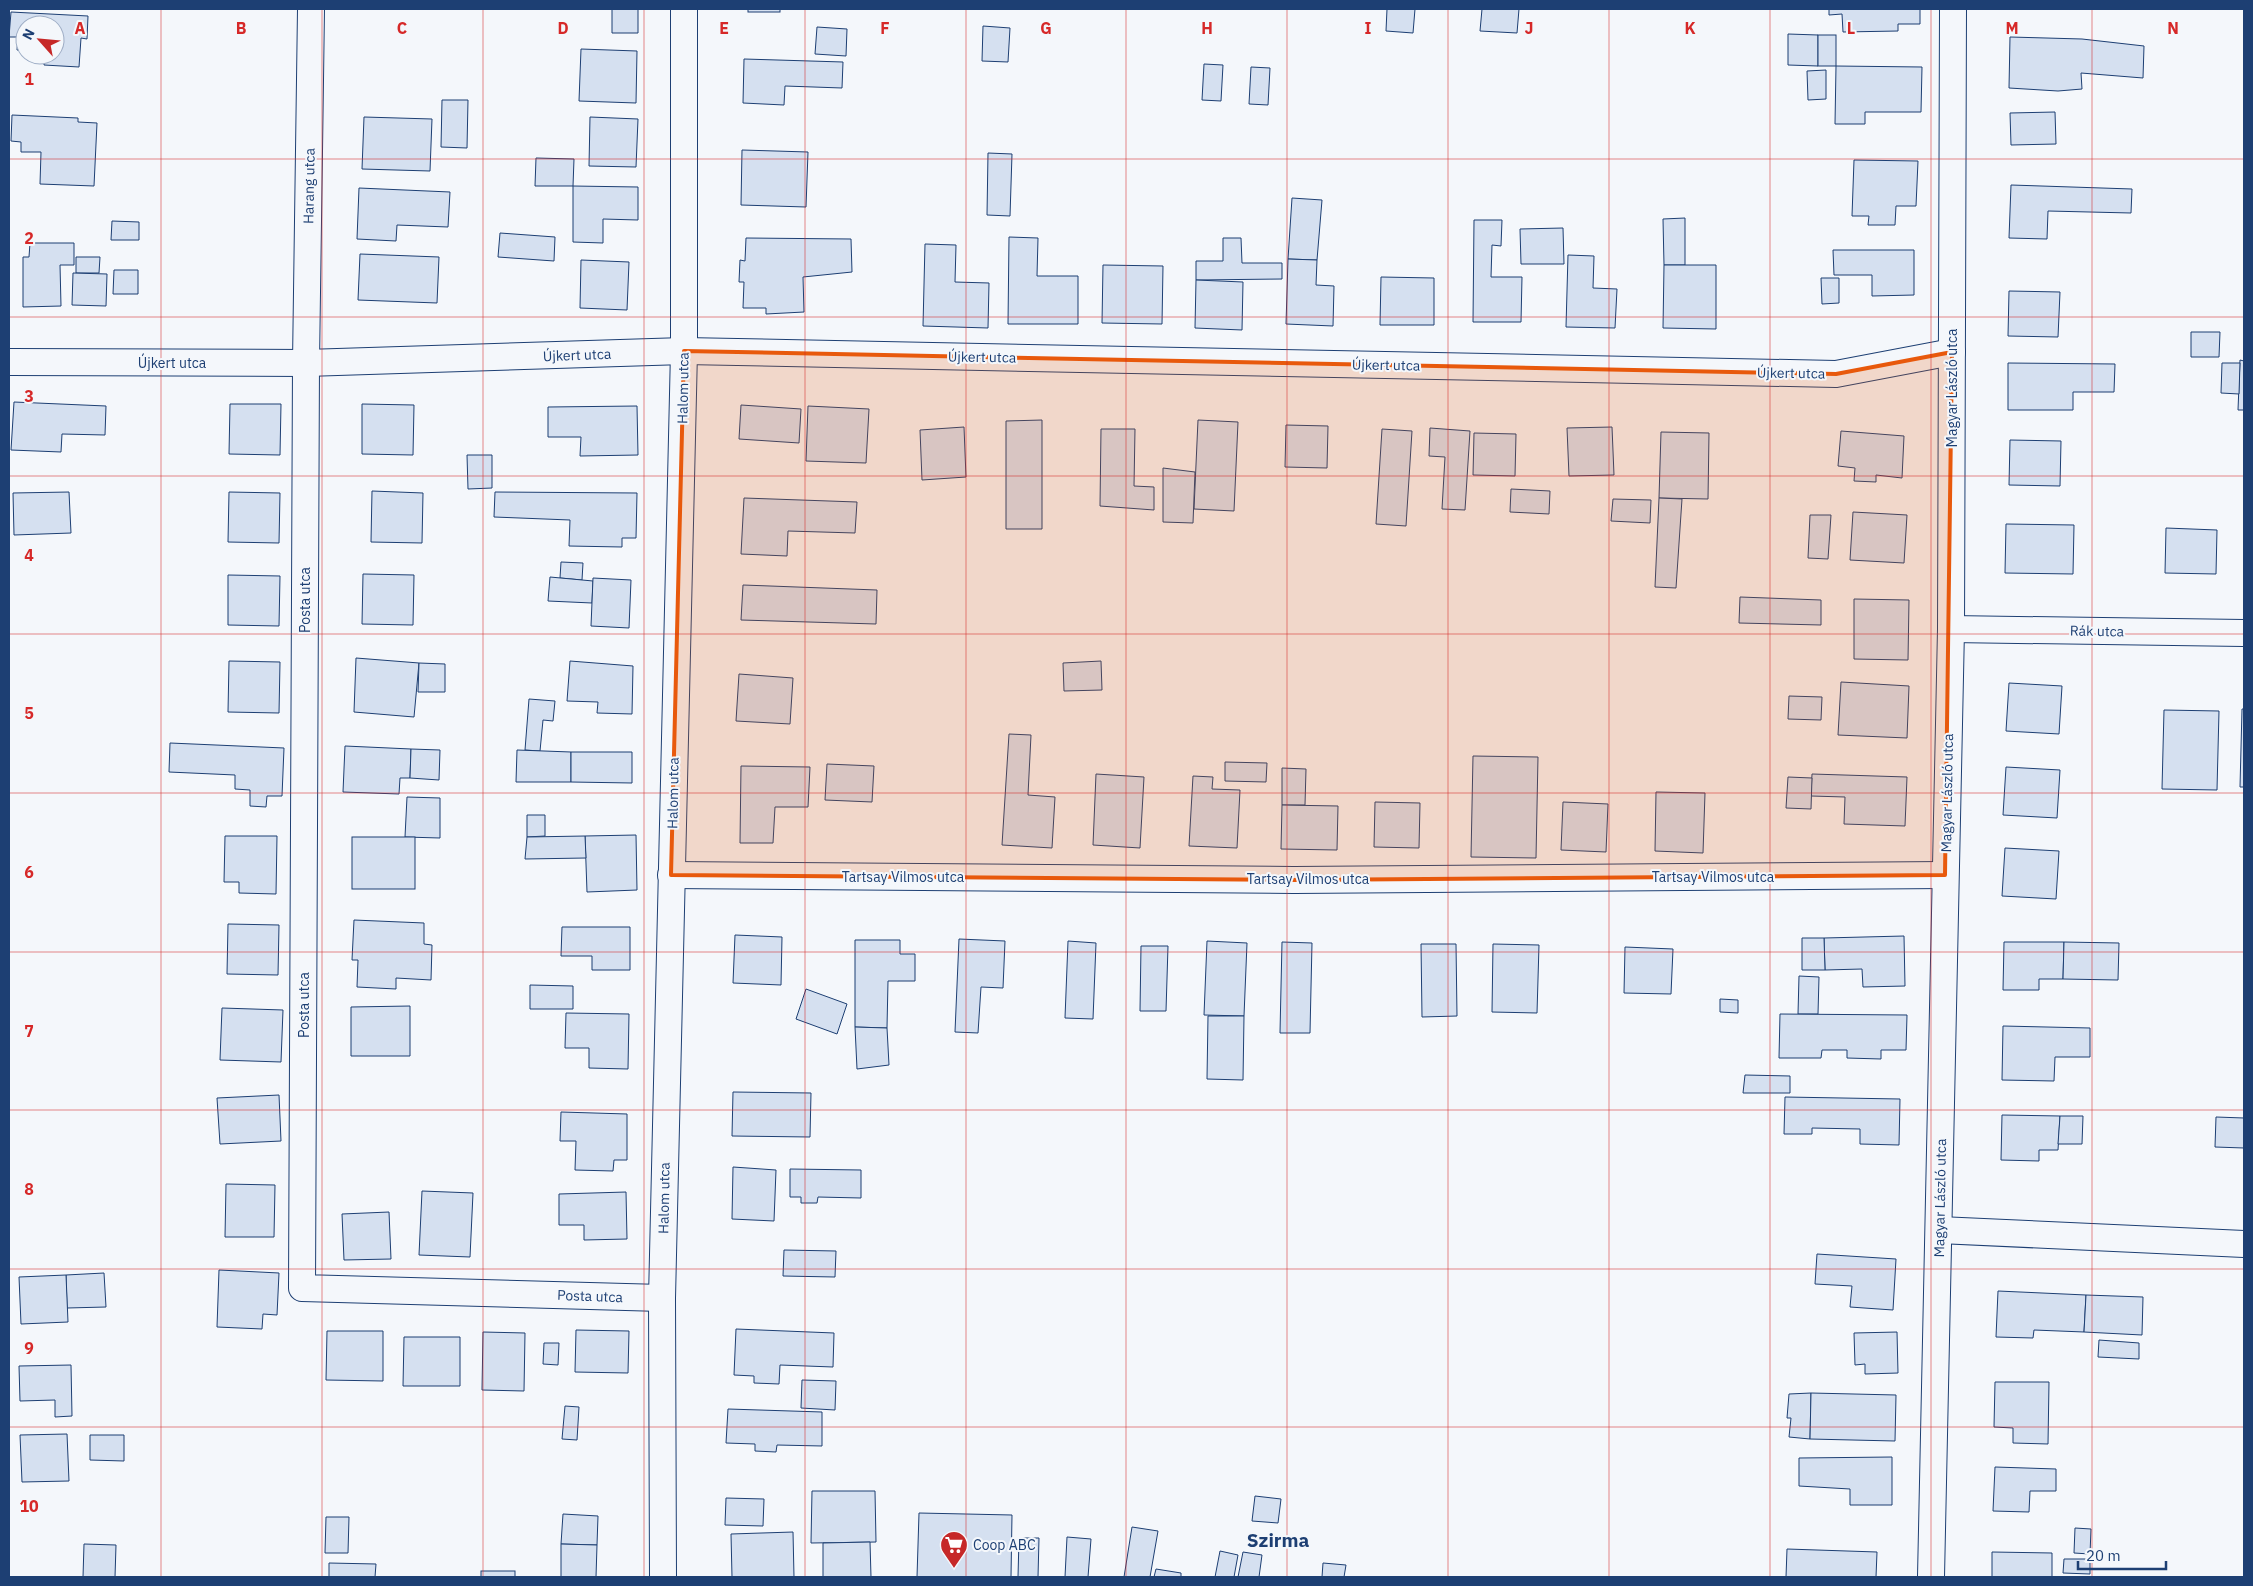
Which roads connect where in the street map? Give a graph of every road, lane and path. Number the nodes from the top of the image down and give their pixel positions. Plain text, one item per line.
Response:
1 (311, 9) edge
2 (684, 9) edge
3 (1952, 9) edge
4 (684, 351) junction
5 (1952, 352) junction
6 (9, 362) edge
7 (306, 363) junction
8 (1951, 629) junction
9 (2244, 634) edge
10 (671, 875) junction
11 (1945, 876) junction
12 (1939, 1230) junction
13 (2244, 1244) edge
14 (662, 1298) junction
15 (663, 1577) edge
16 (1931, 1577) edge

1 - 7 street, Harang utca
2 - 4 street, Halom utca
3 - 5 street, Magyar László utca
4 - 5 street, Újkert utca
4 - 7 street, Újkert utca
4 - 10 street, Halom utca
5 - 8 street, Magyar László utca
6 - 7 street, Újkert utca
7 - 14 street, Posta utca
8 - 9 street, Rák utca
8 - 11 street, Magyar László utca
10 - 11 street, Tartsay Vilmos utca
10 - 14 street, Halom utca
11 - 12 street, Magyar László utca
12 - 13 street
12 - 16 street, Magyar László utca
14 - 15 street, Halom utca

